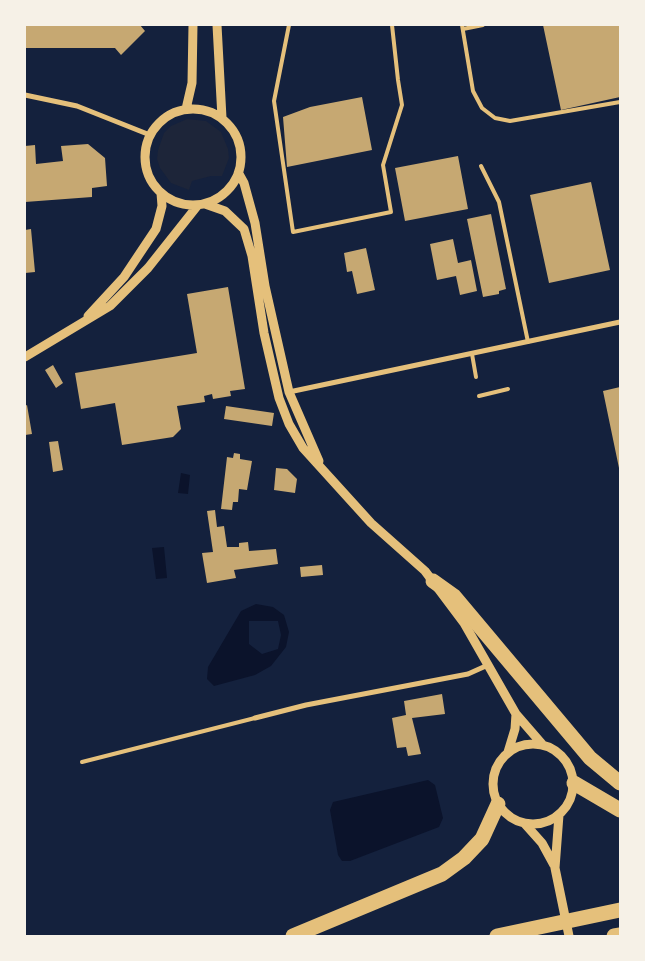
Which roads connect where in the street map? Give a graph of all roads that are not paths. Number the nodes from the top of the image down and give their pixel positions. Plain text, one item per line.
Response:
1 (193, 25) edge
2 (218, 25) edge
3 (289, 25) edge
4 (392, 25) edge
5 (482, 25) edge
6 (462, 27) edge
7 (25, 95) edge
8 (620, 102) edge
9 (186, 109) junction
10 (222, 118) junction
11 (150, 135) junction
12 (480, 166) dead end
13 (238, 174) junction
14 (161, 193) junction
15 (201, 205) junction
16 (620, 322) edge
17 (75, 328) junction
18 (528, 342) junction
19 (472, 354) junction
20 (25, 357) edge
21 (476, 377) dead end
22 (508, 389) dead end
23 (289, 392) junction
24 (479, 396) dead end
25 (322, 468) junction
26 (433, 581) junction
27 (489, 665) junction
28 (516, 714) junction
29 (255, 718) joint
30 (542, 744) junction
31 (508, 752) junction
32 (82, 762) dead end
33 (574, 783) junction
34 (620, 783) edge
35 (498, 804) junction
36 (620, 810) edge
37 (559, 815) junction
38 (525, 824) junction
39 (555, 868) junction
40 (620, 910) edge
41 (620, 935) edge
42 (293, 936) edge
43 (497, 936) edge
44 (569, 936) edge
45 (614, 936) edge

1 - 9 street
2 - 10 street
3 - 4 lane
5 - 6 lane
6 - 8 lane
7 - 11 street
9 - 10 street
9 - 11 street
10 - 13 street
11 - 14 street
12 - 18 lane
13 - 15 street
13 - 23 street
14 - 15 street
14 - 17 street
15 - 17 street
15 - 25 street
16 - 18 street
17 - 20 street
18 - 19 street
19 - 21 lane
19 - 23 street
22 - 24 lane
23 - 25 street
25 - 26 street
26 - 27 street
26 - 34 highway
27 - 28 street
27 - 29 street
28 - 30 street
28 - 31 street
29 - 32 lane
30 - 31 street
30 - 33 street
31 - 35 street
33 - 36 highway
33 - 37 street
35 - 38 street
35 - 42 highway
37 - 38 street
37 - 39 street
38 - 39 street
39 - 44 street
40 - 43 highway
41 - 45 highway

